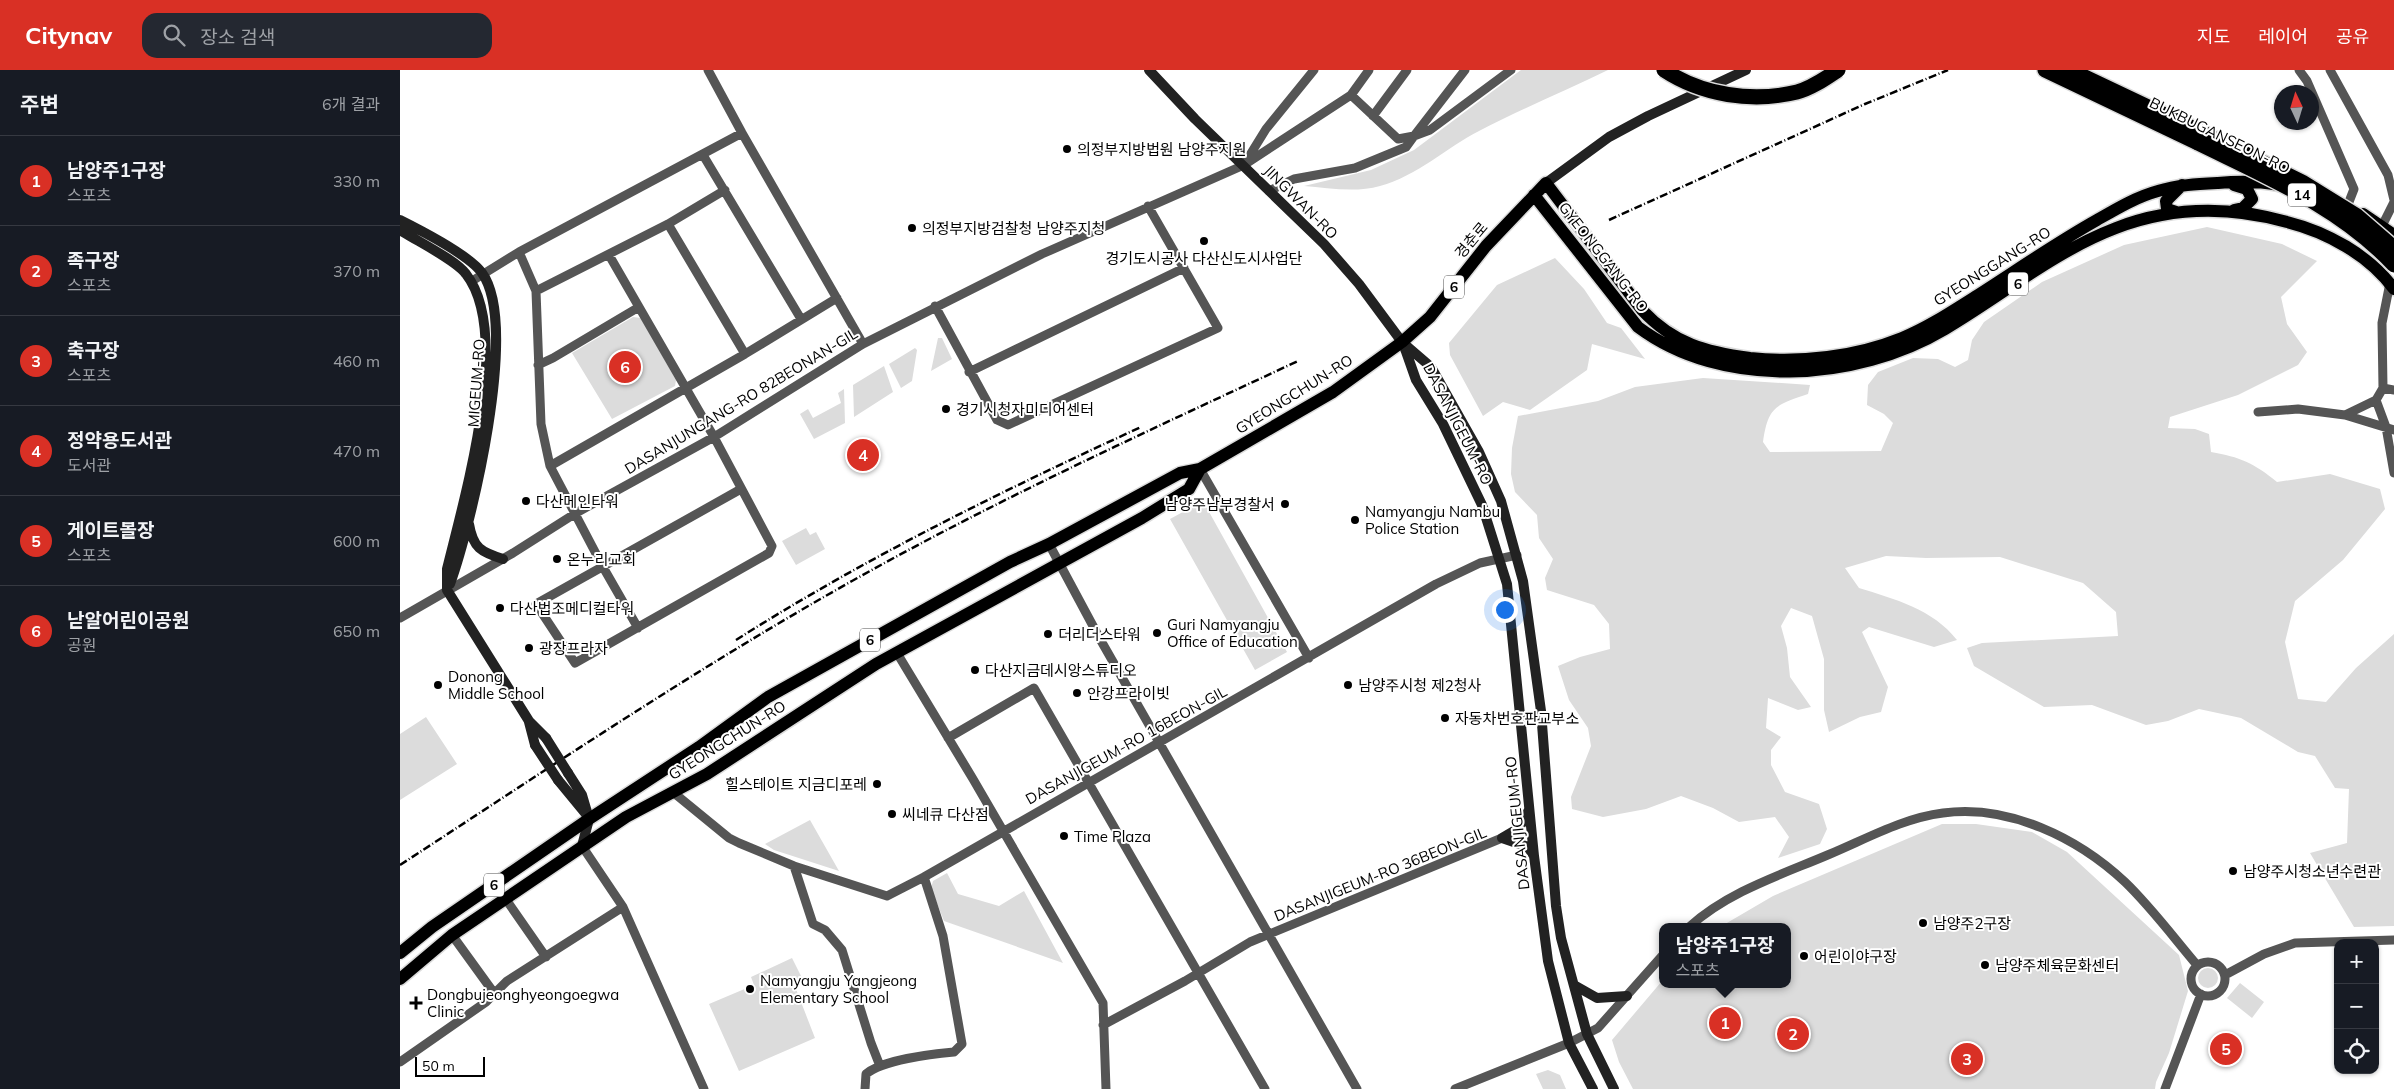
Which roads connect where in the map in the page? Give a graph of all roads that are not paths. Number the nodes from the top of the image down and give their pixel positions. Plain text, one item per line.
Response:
1 (708, 70) edge
2 (1149, 70) edge
3 (1314, 70) edge
4 (1369, 70) edge
5 (1406, 70) edge
6 (1465, 70) edge
7 (1511, 70) edge
8 (1664, 70) edge
9 (1746, 70) edge
10 (1838, 70) edge
11 (2045, 70) edge
12 (2070, 70) edge
13 (2299, 70) edge
14 (2330, 70) edge
15 (1351, 95) junction
16 (2110, 95) junction
17 (1373, 116) junction
18 (742, 133) junction
19 (1414, 136) junction
20 (2200, 138) junction
21 (703, 155) junction
22 (1244, 165) junction
23 (2223, 182) junction
24 (1546, 183) junction
25 (2182, 185) junction
26 (725, 190) junction
27 (1269, 191) junction
28 (1534, 195) junction
29 (2394, 201) edge
30 (1148, 206) junction
31 (2347, 207) junction
32 (2231, 210) junction
33 (2176, 212) junction
34 (400, 220) edge
35 (668, 224) junction
36 (2382, 226) junction
37 (400, 230) edge
38 (2394, 235) edge
39 (2394, 248) edge
40 (519, 252) junction
41 (609, 255) junction
42 (2394, 265) edge
43 (1184, 268) junction
44 (482, 273) junction
45 (472, 281) junction
46 (2393, 283) edge
47 (536, 291) junction
48 (837, 298) junction
49 (935, 306) junction
50 (639, 307) junction
51 (801, 319) junction
52 (1402, 342) junction
53 (863, 344) junction
54 (744, 354) junction
55 (538, 365) junction
56 (969, 372) junction
57 (685, 388) junction
58 (2383, 388) junction
59 (2394, 390) edge
60 (2376, 400) junction
61 (2258, 412) dead end
62 (2345, 415) junction
63 (2390, 428) edge
64 (714, 437) junction
65 (550, 466) junction
66 (1200, 469) junction
67 (2394, 474) edge
68 (741, 488) junction
69 (576, 513) junction
70 (468, 523) junction
71 (1049, 544) junction
72 (1517, 555) junction
73 (1499, 558) junction
74 (503, 559) junction
75 (1058, 562) junction
76 (603, 567) junction
77 (447, 590) junction
78 (400, 618) edge
79 (638, 628) junction
80 (896, 653) junction
81 (1309, 658) junction
82 (529, 721) junction
83 (948, 738) junction
84 (1159, 742) junction
85 (1087, 782) junction
86 (674, 793) junction
87 (1530, 806) junction
88 (590, 819) junction
89 (1002, 830) junction
90 (1502, 838) junction
91 (582, 846) junction
92 (1534, 856) junction
93 (794, 866) junction
94 (924, 877) junction
95 (505, 898) junction
96 (623, 907) junction
97 (1694, 923) edge
98 (1269, 934) junction
99 (452, 935) junction
100 (2394, 940) edge
101 (400, 953) edge
102 (546, 957) junction
103 (1659, 959) edge
104 (2197, 965) junction
105 (1197, 973) junction
106 (2225, 975) junction
107 (400, 978) edge
108 (1574, 985) junction
109 (494, 993) junction
110 (2201, 994) junction
111 (1627, 996) junction
112 (1103, 1025) junction
113 (1587, 1034) junction
114 (1569, 1043) junction
115 (400, 1062) edge
116 (880, 1066) junction
117 (704, 1089) edge
118 (865, 1089) edge
119 (1106, 1089) edge
120 (1265, 1089) edge
121 (1357, 1089) edge
122 (1455, 1089) edge
123 (1593, 1089) edge
124 (1614, 1089) edge
125 (2165, 1089) edge

1 - 18 street
2 - 22 street, JINGWAN-RO
3 - 22 street
4 - 15 street
5 - 17 street
6 - 19 street
7 - 19 street
8 - 10 highway, bridge
9 - 24 street
11 - 16 highway, BUKBUGANSEON-RO / 14
12 - 16 highway, BUKBUGANSEON-RO / 14
13 - 31 street
14 - 29 street
15 - 17 street
15 - 22 street, DASANJUNGANG-RO 82BEONAN-GIL
16 - 20 highway, BUKBUGANSEON-RO / 14
17 - 19 street
18 - 21 street
18 - 48 street
19 - 27 street
20 - 39 highway, BUKBUGANSEON-RO / 14, bridge
20 - 42 highway, BUKBUGANSEON-RO / 14, bridge
21 - 26 street
21 - 40 street
22 - 27 street, JINGWAN-RO
22 - 30 street, DASANJUNGANG-RO 82BEONAN-GIL
23 - 25 main road, GYEONGGANG-RO / 6
23 - 31 main road, GYEONGGANG-RO / 6
23 - 32 main road
24 - 25 main road, GYEONGGANG-RO / 6
24 - 28 main road, 경춘로 / 6
25 - 33 main road
26 - 35 street
26 - 51 street
27 - 52 street, JINGWAN-RO
28 - 33 main road, GYEONGGANG-RO / 6
28 - 52 main road, 경춘로 / 6
29 - 36 street
30 - 43 street
30 - 49 street, DASANJUNGANG-RO 82BEONAN-GIL
31 - 36 main road, GYEONGGANG-RO / 6
32 - 33 main road, GYEONGGANG-RO / 6
32 - 46 main road, GYEONGGANG-RO / 6
34 - 44 street
35 - 41 street
35 - 54 street
36 - 38 main road, GYEONGGANG-RO / 6
37 - 45 street, MIGEUM-RO
40 - 44 street
40 - 47 street
41 - 47 street
41 - 50 street
43 - 56 street
43 - 56 street
44 - 45 street
44 - 70 street, MIGEUM-RO
45 - 77 street, MIGEUM-RO
46 - 58 street
47 - 55 street
48 - 51 street
48 - 53 street
49 - 53 street, DASANJUNGANG-RO 82BEONAN-GIL
49 - 56 street
50 - 55 street
50 - 57 street
51 - 54 street
52 - 66 main road, GYEONGCHUN-RO
52 - 72 street, DASANJIGEUM-RO
52 - 73 street, DASANJIGEUM-RO
53 - 64 street, DASANJUNGANG-RO 82BEONAN-GIL
54 - 57 street
55 - 65 street
57 - 64 street
57 - 65 street
58 - 59 street
58 - 60 street
60 - 62 street
60 - 63 street
61 - 62 street
62 - 63 street
63 - 67 street
64 - 68 street
64 - 69 street, DASANJUNGANG-RO 82BEONAN-GIL
65 - 69 street
66 - 71 main road, GYEONGCHUN-RO / 6
66 - 75 main road, GYEONGCHUN-RO
66 - 81 street
68 - 76 street
68 - 79 street
69 - 74 street, DASANJUNGANG-RO 82BEONAN-GIL
69 - 76 street
70 - 74 street
70 - 77 street, MIGEUM-RO
71 - 75 street
71 - 88 main road, GYEONGCHUN-RO / 6
72 - 73 street, DASANJIGEUM-RO 16BEON-GIL
72 - 108 street, DASANJIGEUM-RO
73 - 81 street, DASANJIGEUM-RO 16BEON-GIL
73 - 87 street, DASANJIGEUM-RO
74 - 77 street, DASANJUNGANG-RO 82BEONAN-GIL
75 - 80 main road, GYEONGCHUN-RO
75 - 84 street
76 - 79 street
76 - 79 street
77 - 78 street, DASANJUNGANG-RO 82BEONAN-GIL
77 - 82 street
80 - 83 street
80 - 86 main road, GYEONGCHUN-RO
81 - 84 street, DASANJIGEUM-RO 16BEON-GIL
82 - 88 street, bridge
82 - 88 street, bridge
83 - 85 street
83 - 89 street
84 - 85 street, DASANJIGEUM-RO 16BEON-GIL
84 - 98 street, DASANJIGEUM-RO 36BEON-GIL
85 - 89 street, DASANJIGEUM-RO 16BEON-GIL
85 - 105 street
86 - 91 main road, GYEONGCHUN-RO
86 - 93 street, DASANJIGEUM-RO 16BEON-GIL
87 - 90 street
87 - 92 street, DASANJIGEUM-RO
88 - 91 street
88 - 101 main road, GYEONGCHUN-RO / 6
89 - 94 street, DASANJIGEUM-RO 16BEON-GIL
89 - 112 street
90 - 92 street
90 - 98 street, DASANJIGEUM-RO 36BEON-GIL
91 - 95 main road, GYEONGCHUN-RO
91 - 96 street
92 - 114 street, DASANJIGEUM-RO
93 - 94 street, DASANJIGEUM-RO 16BEON-GIL
93 - 116 street
94 - 116 street
95 - 99 main road, GYEONGCHUN-RO
95 - 102 street
96 - 102 street
96 - 117 street
97 - 104 street
98 - 105 street, DASANJIGEUM-RO 36BEON-GIL
98 - 121 street, DASANJIGEUM-RO 36BEON-GIL
99 - 107 main road, GYEONGCHUN-RO
99 - 109 street
100 - 106 street
102 - 109 street
103 - 111 street
104 - 106 street
104 - 110 street
105 - 112 street, DASANJIGEUM-RO 36BEON-GIL
105 - 120 street
106 - 110 street
108 - 111 street
108 - 113 street, DASANJIGEUM-RO
109 - 115 street
110 - 125 street
111 - 113 street
112 - 119 street
113 - 114 street
113 - 124 street, DASANJIGEUM-RO
114 - 122 street
114 - 123 street, DASANJIGEUM-RO
116 - 118 street

